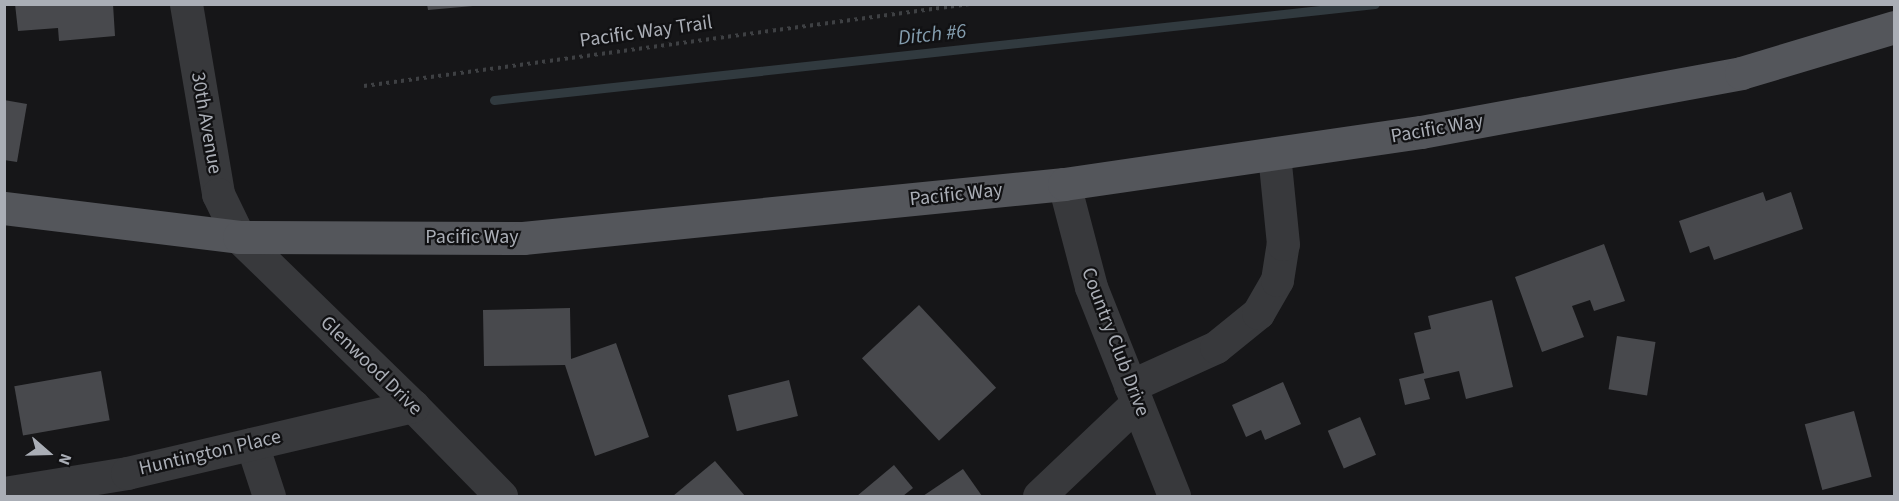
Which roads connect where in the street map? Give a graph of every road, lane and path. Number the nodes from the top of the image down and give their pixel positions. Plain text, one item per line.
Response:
1 (186, 4) edge
2 (969, 4) edge
3 (1894, 27) edge
4 (364, 86) dead end
5 (1274, 154) junction
6 (1064, 184) junction
7 (4, 208) edge
8 (239, 237) junction
9 (1134, 394) junction
10 (413, 406) junction
11 (252, 444) junction
12 (4, 493) edge
13 (1043, 495) edge
14 (269, 496) edge
15 (501, 496) edge
16 (1174, 496) edge

1 - 8 street, 30th Avenue
2 - 4 path, Pacific Way Trail
3 - 5 main road, Pacific Way
5 - 6 main road, Pacific Way
5 - 9 street
6 - 8 main road, Pacific Way
6 - 9 street, Country Club Drive
7 - 8 main road, Pacific Way
8 - 10 street, Glenwood Drive
9 - 13 street
9 - 16 street, Country Club Drive
10 - 11 street, Huntington Place
10 - 15 street, Glenwood Drive
11 - 12 street, Huntington Place
11 - 14 street

